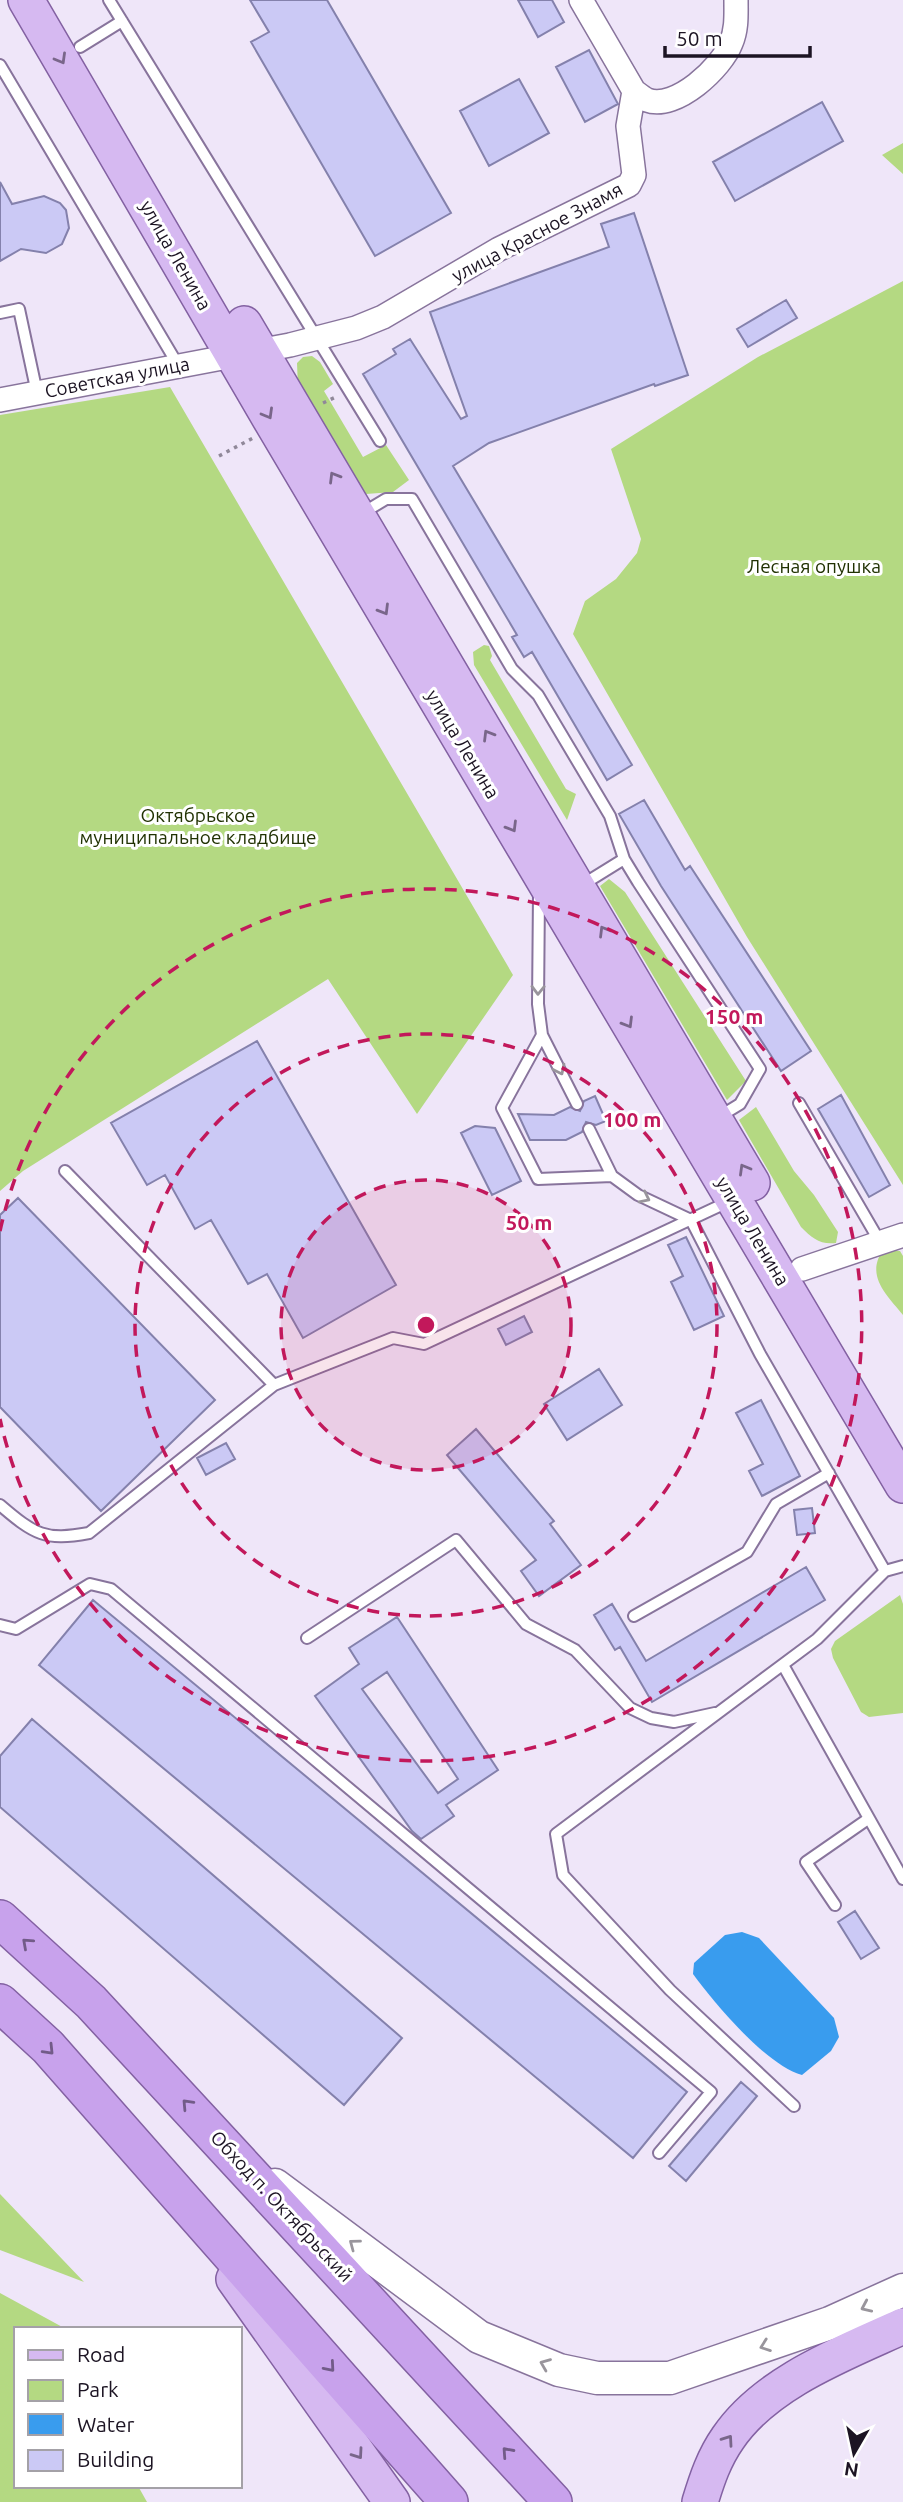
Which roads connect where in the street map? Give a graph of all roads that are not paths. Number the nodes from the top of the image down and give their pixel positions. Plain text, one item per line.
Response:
1 (26, 0) edge
2 (52, 0) edge
3 (109, 0) edge
4 (581, 0) edge
5 (736, 0) edge
6 (122, 21) junction
7 (80, 47) junction
8 (0, 65) edge
9 (634, 91) junction
10 (0, 313) edge
11 (318, 339) junction
12 (247, 353) junction
13 (178, 365) junction
14 (37, 393) junction
15 (0, 400) edge
16 (380, 441) dead end
17 (358, 516) junction
18 (624, 859) junction
19 (540, 873) junction
20 (578, 887) junction
21 (542, 1035) junction
22 (799, 1103) dead end
23 (577, 1104) dead end
24 (715, 1119) junction
25 (589, 1129) dead end
26 (65, 1171) dead end
27 (612, 1176) junction
28 (734, 1199) junction
29 (691, 1220) junction
30 (903, 1235) edge
31 (880, 1242) junction
32 (802, 1269) junction
33 (274, 1385) junction
34 (903, 1439) edge
35 (829, 1473) junction
36 (903, 1485) edge
37 (0, 1506) edge
38 (903, 1566) edge
39 (885, 1571) junction
40 (635, 1616) dead end
41 (0, 1625) edge
42 (307, 1638) dead end
43 (783, 1665) junction
44 (721, 1712) junction
45 (868, 1819) junction
46 (903, 1879) edge
47 (835, 1905) dead end
48 (0, 1919) edge
49 (0, 2003) edge
50 (794, 2106) dead end
51 (659, 2153) dead end
52 (239, 2159) junction
53 (164, 2178) junction
54 (903, 2290) edge
55 (903, 2326) edge
56 (837, 2338) junction
57 (392, 2502) edge
58 (449, 2502) edge
59 (554, 2502) edge
60 (700, 2502) edge

1 -> 12 main road, улица Ленина
2 - 7 main road, улица Ленина
3 - 6 lane
4 - 9 street
5 - 9 street
6 - 7 lane
6 - 11 lane
7 - 12 main road, улица Ленина
8 - 13 lane
9 - 11 street, улица Красное Знамя
10 - 14 lane
11 - 12 street, улица Красное Знамя
11 - 16 lane
12 - 13 street, Советская улица
17 -> 12 main road, улица Ленина
12 -> 19 main road, улица Ленина
13 - 14 street, Советская улица
14 - 15 street, Советская улица
17 - 18 lane
20 -> 17 main road, улица Ленина
18 - 20 lane
18 - 24 lane
19 -> 21 lane
19 -> 28 main road, улица Ленина
24 -> 20 main road, улица Ленина
21 -> 23 lane
21 - 27 lane
22 - 31 lane
32 -> 24 main road, улица Ленина
25 - 27 lane
26 - 33 lane
27 -> 29 lane
28 - 29 lane
28 - 36 main road, улица Ленина
29 - 33 lane
29 - 35 lane
30 - 31 street
31 - 32 street
32 - 34 main road, улица Ленина
33 - 37 lane
35 - 39 lane
35 - 40 lane
38 - 39 lane
39 - 43 lane
41 - 51 lane
42 - 44 lane
43 - 44 lane
43 - 45 lane
44 - 50 lane
45 - 46 lane
45 - 47 lane
52 -> 48 highway, Обход п. Октябрьский
49 -> 53 highway
56 -> 52 main road
59 -> 52 highway, Обход п. Октябрьский
53 -> 57 main road
53 -> 58 highway
54 -> 56 main road
55 - 56 main road
60 -> 56 main road

